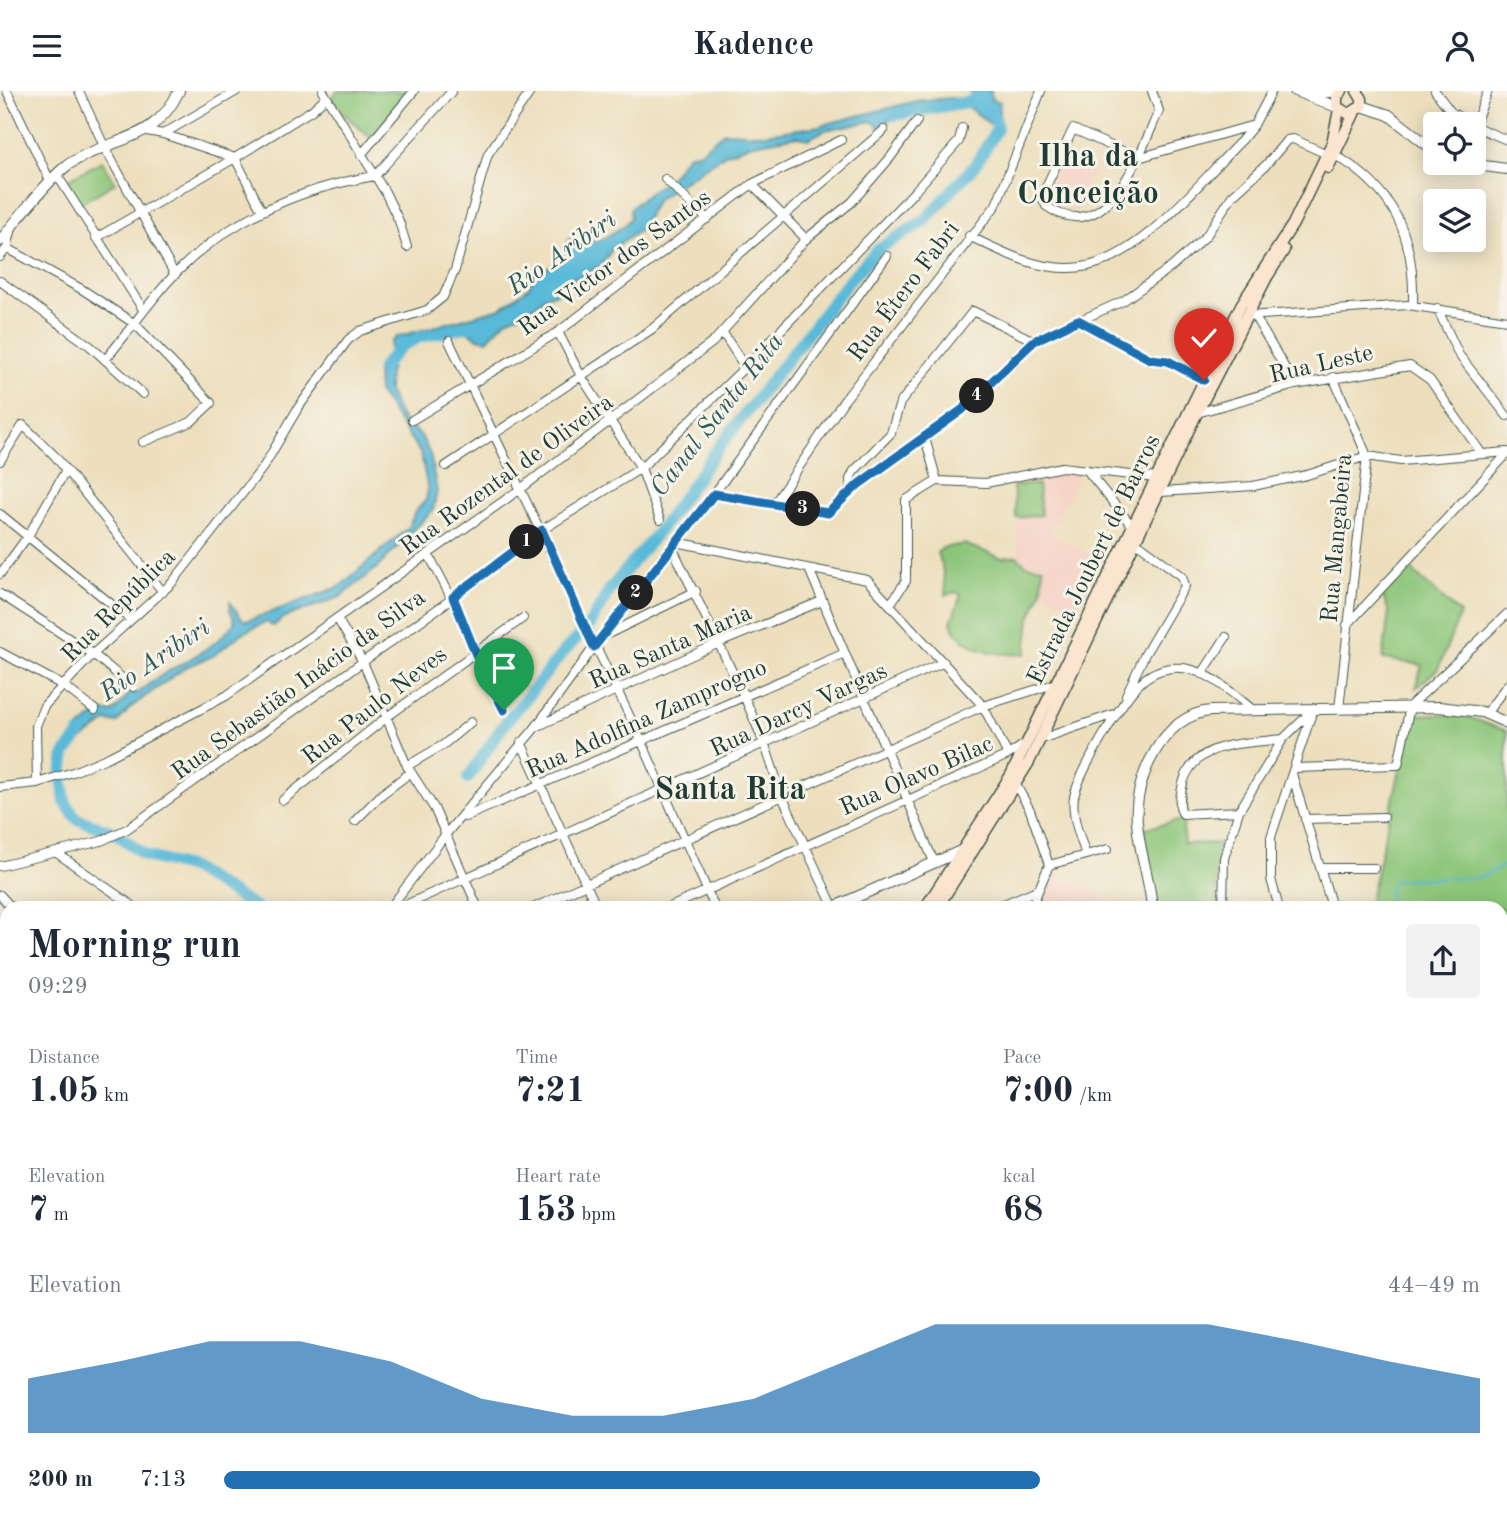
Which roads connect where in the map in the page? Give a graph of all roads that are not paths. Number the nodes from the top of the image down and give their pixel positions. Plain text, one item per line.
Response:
1 (7, 91) edge
2 (79, 91) edge
3 (179, 91) edge
4 (237, 91) edge
5 (414, 91) edge
6 (452, 91) edge
7 (531, 91) edge
8 (1041, 91) edge
9 (1152, 91) edge
10 (1272, 91) edge
11 (1296, 91) edge
12 (1435, 91) edge
13 (1488, 91) edge
14 (1341, 92) edge
15 (324, 94) edge
16 (1359, 99) edge
17 (1338, 108) junction
18 (1451, 112) edge
19 (1479, 112) edge
20 (916, 121) dead end
21 (1254, 125) junction
22 (962, 128) dead end
23 (884, 130) dead end
24 (147, 131) junction
25 (1486, 131) edge
26 (163, 134) junction
27 (841, 140) dead end
28 (1507, 140) edge
29 (1423, 142) edge
30 (105, 148) junction
31 (361, 155) junction
32 (1331, 155) junction
33 (235, 158) junction
34 (1138, 158) junction
35 (1486, 166) edge
36 (1507, 169) edge
37 (375, 176) junction
38 (53, 178) junction
39 (665, 179) dead end
40 (752, 184) junction
41 (262, 211) junction
42 (141, 212) junction
43 (784, 214) junction
44 (707, 219) junction
45 (969, 236) junction
46 (96, 238) junction
47 (806, 239) junction
48 (3, 244) edge
49 (407, 247) dead end
50 (887, 256) dead end
51 (0, 257) edge
52 (175, 275) junction
53 (0, 281) edge
54 (1413, 305) junction
55 (1437, 308) junction
56 (144, 311) junction
57 (1251, 316) junction
58 (1078, 320) junction
59 (1507, 320) edge
60 (135, 324) junction
61 (558, 332) junction
62 (723, 333) junction
63 (449, 341) dead end
64 (1034, 341) junction
65 (105, 360) junction
66 (745, 367) junction
67 (581, 376) junction
68 (1333, 377) junction
69 (1204, 380) junction
70 (472, 385) junction
71 (1295, 385) junction
72 (143, 394) dead end
73 (1197, 413) junction
74 (1507, 416) edge
75 (412, 420) dead end
76 (612, 422) junction
77 (492, 433) junction
78 (925, 438) junction
79 (143, 442) dead end
80 (1507, 453) edge
81 (1482, 454) junction
82 (1367, 456) junction
83 (0, 461) edge
84 (446, 466) dead end
85 (641, 468) junction
86 (1086, 469) junction
87 (66, 470) junction
88 (1156, 478) junction
89 (937, 481) junction
90 (522, 488) junction
91 (851, 491) junction
92 (1161, 492) junction
93 (714, 494) junction
94 (774, 504) junction
95 (0, 514) edge
96 (660, 520) dead end
97 (1132, 526) junction
98 (542, 530) junction
99 (28, 536) junction
100 (1136, 541) junction
101 (674, 544) junction
102 (428, 554) junction
103 (809, 569) junction
104 (0, 574) edge
105 (696, 591) junction
106 (163, 592) junction
107 (0, 594) edge
108 (453, 597) junction
109 (822, 601) junction
110 (891, 603) junction
111 (1507, 614) edge
112 (523, 618) dead end
113 (131, 620) junction
114 (338, 620) junction
115 (1347, 625) junction
116 (1226, 637) dead end
117 (601, 638) junction
118 (719, 643) junction
119 (594, 647) junction
120 (0, 652) edge
121 (475, 652) junction
122 (845, 653) junction
123 (93, 654) junction
124 (363, 662) junction
125 (944, 662) junction
126 (1202, 674) junction
127 (1057, 683) junction
128 (1507, 685) edge
129 (64, 686) junction
130 (133, 687) dead end
131 (616, 691) junction
132 (744, 696) junction
133 (865, 700) junction
134 (1125, 703) junction
135 (983, 706) junction
136 (1410, 706) junction
137 (1252, 709) junction
138 (1339, 709) junction
139 (95, 710) dead end
140 (504, 710) dead end
141 (1312, 712) junction
142 (1117, 713) junction
143 (1486, 714) junction
144 (387, 717) junction
145 (471, 722) dead end
146 (1507, 723) edge
147 (535, 728) junction
148 (1041, 739) junction
149 (1283, 739) junction
150 (641, 740) junction
151 (521, 742) junction
152 (1025, 744) junction
153 (765, 745) junction
154 (884, 749) junction
155 (1008, 755) junction
156 (409, 769) junction
157 (1293, 771) junction
158 (37, 783) junction
159 (1016, 785) junction
160 (540, 786) junction
161 (0, 787) edge
162 (663, 791) junction
163 (782, 796) junction
164 (283, 800) dead end
165 (907, 800) junction
166 (1239, 811) junction
167 (1384, 817) dead end
168 (463, 818) junction
169 (1305, 819) junction
170 (355, 821) dead end
171 (446, 834) junction
172 (562, 836) junction
173 (685, 841) junction
174 (804, 847) junction
175 (965, 849) junction
176 (1108, 849) dead end
177 (58, 854) junction
178 (1086, 855) junction
179 (934, 862) junction
180 (1049, 865) junction
181 (0, 866) edge
182 (1321, 868) junction
183 (1374, 868) dead end
184 (955, 873) junction
185 (465, 879) junction
186 (586, 884) junction
187 (1037, 890) junction
188 (708, 891) junction
189 (126, 901) edge
190 (395, 901) edge
191 (415, 901) edge
192 (475, 901) edge
193 (548, 901) edge
194 (594, 901) edge
195 (684, 901) edge
196 (712, 901) edge
197 (830, 901) edge
198 (848, 901) edge
199 (931, 901) edge
200 (941, 901) edge
201 (1010, 901) edge
202 (1033, 901) edge
203 (1151, 901) edge
204 (1223, 901) edge
205 (1277, 901) edge
206 (1330, 901) edge

1 - 38 street
2 - 30 street
3 - 24 street
4 - 26 street
5 - 31 street
6 - 37 street
7 - 106 street, Rua República
8 - 45 street, Rua Étero Fabri
9 - 34 street
10 - 21 street
11 - 14 street
11 - 17 street
12 - 18 street
13 - 19 street
14 - 17 main road, Estrada Joubert de Barros
15 - 31 street
15 - 33 street
16 - 17 main road
16 - 29 street
16 - 32 main road, Estrada Joubert de Barros
17 - 32 main road, Estrada Joubert de Barros
20 - 47 street, Rua Rozental de Oliveira
21 - 34 street
21 - 45 street
22 - 66 street, Rua Sebastião Inácio da Silva
23 - 43 street
24 - 26 street
24 - 30 street
25 - 28 street
26 - 33 street
27 - 40 street, Rua Victor dos Santos
30 - 38 street
30 - 42 street
31 - 37 street
32 - 54 street
32 - 57 main road, Estrada Joubert de Barros
32 - 58 street
32 - 69 main road, Estrada Joubert de Barros
33 - 41 street
33 - 42 street
34 - 34 street
35 - 36 street
37 - 41 street
37 - 49 street
38 - 46 street
38 - 48 street
39 - 44 street
40 - 43 street
40 - 44 street, Rua Victor dos Santos
41 - 52 street
42 - 46 street
42 - 52 street
43 - 47 street
43 - 67 street
44 - 61 street, Rua Victor dos Santos
45 - 94 street, Rua Étero Fabri
46 - 56 street
47 - 62 street, Rua Rozental de Oliveira
48 - 51 street
48 - 60 street
50 - 93 street
52 - 56 street
53 - 65 street
54 - 55 street
54 - 57 street
55 - 59 street
55 - 74 street
56 - 60 street
57 - 71 street
57 - 73 main road, Estrada Joubert de Barros
58 - 64 street
58 - 69 street
60 - 65 street
60 - 79 street
61 - 67 street
61 - 70 street, Rua Victor dos Santos
62 - 66 street
62 - 76 street, Rua Rozental de Oliveira
63 - 70 street
64 - 78 street
64 - 91 street
65 - 72 street
66 - 85 street, Rua Sebastião Inácio da Silva
67 - 76 street
67 - 77 street
68 - 71 street, Rua Leste
68 - 81 street, Rua Leste
68 - 82 street, Rua Mangabeira
69 - 88 main road, Estrada Joubert de Barros
70 - 75 street, Rua Victor dos Santos
70 - 77 street
71 - 73 street, Rua Leste
73 - 92 main road, Estrada Joubert de Barros
76 - 85 street
76 - 90 street, Rua Rozental de Oliveira
77 - 84 street
77 - 90 street
78 - 89 street
78 - 91 street
80 - 81 street
80 - 115 street
81 - 82 street
82 - 92 street
82 - 115 street, Rua Mangabeira
83 - 87 street
85 - 96 street
85 - 98 street, Rua Sebastião Inácio da Silva
86 - 88 street
86 - 89 street
86 - 97 street
87 - 99 street
87 - 106 street
88 - 97 main road, Estrada Joubert de Barros
89 - 110 street
90 - 98 street
90 - 102 street, Rua Rozental de Oliveira
91 - 94 street
92 - 100 main road, Estrada Joubert de Barros
93 - 94 street
93 - 101 street
95 - 99 street
97 - 127 main road, Estrada Joubert de Barros
98 - 108 street, Rua Sebastião Inácio da Silva
98 - 119 street
99 - 104 street
99 - 113 street
100 - 134 street
100 - 148 main road, Estrada Joubert de Barros
101 - 103 street
101 - 105 street
101 - 117 street
102 - 108 street
102 - 114 street, Rua Rozental de Oliveira
103 - 109 street
103 - 110 street
105 - 117 street
105 - 118 street
106 - 113 street, Rua República
107 - 123 street
108 - 121 street
108 - 124 street, Rua Sebastião Inácio da Silva
109 - 118 street, Rua Santa Maria
109 - 122 street
110 - 125 street
111 - 136 street
112 - 121 street, Rua Paulo Neves
113 - 123 street, Rua República
114 - 124 street
114 - 158 street, Rua Rozental de Oliveira
115 - 138 street, Rua Mangabeira
116 - 126 street
117 - 119 street
118 - 131 street, Rua Santa Maria
118 - 132 street
119 - 131 street
119 - 147 street
120 - 129 street
121 - 140 street
121 - 144 street, Rua Paulo Neves
122 - 132 street, Rua Adolfina Zamprogno
122 - 133 street
123 - 129 street, Rua República
123 - 130 street
124 - 144 street
124 - 177 street, Rua Sebastião Inácio da Silva
125 - 133 street, Rua Darcy Vargas
125 - 135 street
126 - 134 street
126 - 137 street
127 - 135 street
127 - 152 main road, Estrada Joubert de Barros
128 - 143 street
129 - 139 street
129 - 158 street, Rua República
131 - 147 street, Rua Santa Maria
131 - 150 street
132 - 150 street, Rua Adolfina Zamprogno
132 - 153 street
133 - 153 street, Rua Darcy Vargas
133 - 154 street
134 - 142 street
135 - 154 street
135 - 155 street
136 - 138 street
136 - 143 street
136 - 157 street
137 - 141 street
137 - 203 street
138 - 141 street
141 - 149 street
141 - 157 street
142 - 148 street
142 - 178 street
143 - 146 street
144 - 156 street
144 - 164 street, Rua Paulo Neves
145 - 156 street
147 - 151 street
148 - 159 main road, Estrada Joubert de Barros
149 - 166 street
149 - 166 street
150 - 160 street, Rua Adolfina Zamprogno
150 - 162 street
151 - 160 street
151 - 168 street
152 - 155 street, Rua Olavo Bilac
152 - 175 main road, Estrada Joubert de Barros
153 - 162 street, Rua Darcy Vargas
153 - 163 street
154 - 163 street
154 - 165 street
155 - 165 street, Rua Olavo Bilac
156 - 170 street
156 - 171 street
157 - 169 street
157 - 205 street
158 - 161 street, Rua Rozental de Oliveira
159 - 180 street
159 - 184 main road, Estrada Joubert de Barros
160 - 168 street, Rua Adolfina Zamprogno
160 - 172 street
162 - 172 street, Rua Darcy Vargas
162 - 173 street
163 - 173 street
163 - 174 street
165 - 174 street, Rua Olavo Bilac
165 - 179 street
166 - 204 street
167 - 169 street
168 - 171 street
169 - 182 street
171 - 185 street
171 - 190 street
172 - 185 street, Rua Darcy Vargas
172 - 186 street
173 - 186 street
173 - 188 street
174 - 188 street, Rua Olavo Bilac
174 - 197 street
175 - 179 street
175 - 184 main road, Estrada Joubert de Barros
176 - 178 street
177 - 181 street, Rua Sebastião Inácio da Silva
177 - 189 street
178 - 180 street
179 - 184 street
179 - 198 street
180 - 187 street
182 - 183 street
182 - 206 street
184 - 199 main road, Estrada Joubert de Barros
184 - 200 main road, Estrada Joubert de Barros
185 - 191 street, Rua Darcy Vargas
185 - 192 street
186 - 193 street
186 - 194 street
187 - 201 street
187 - 202 street
188 - 195 street, Rua Olavo Bilac
188 - 196 street

